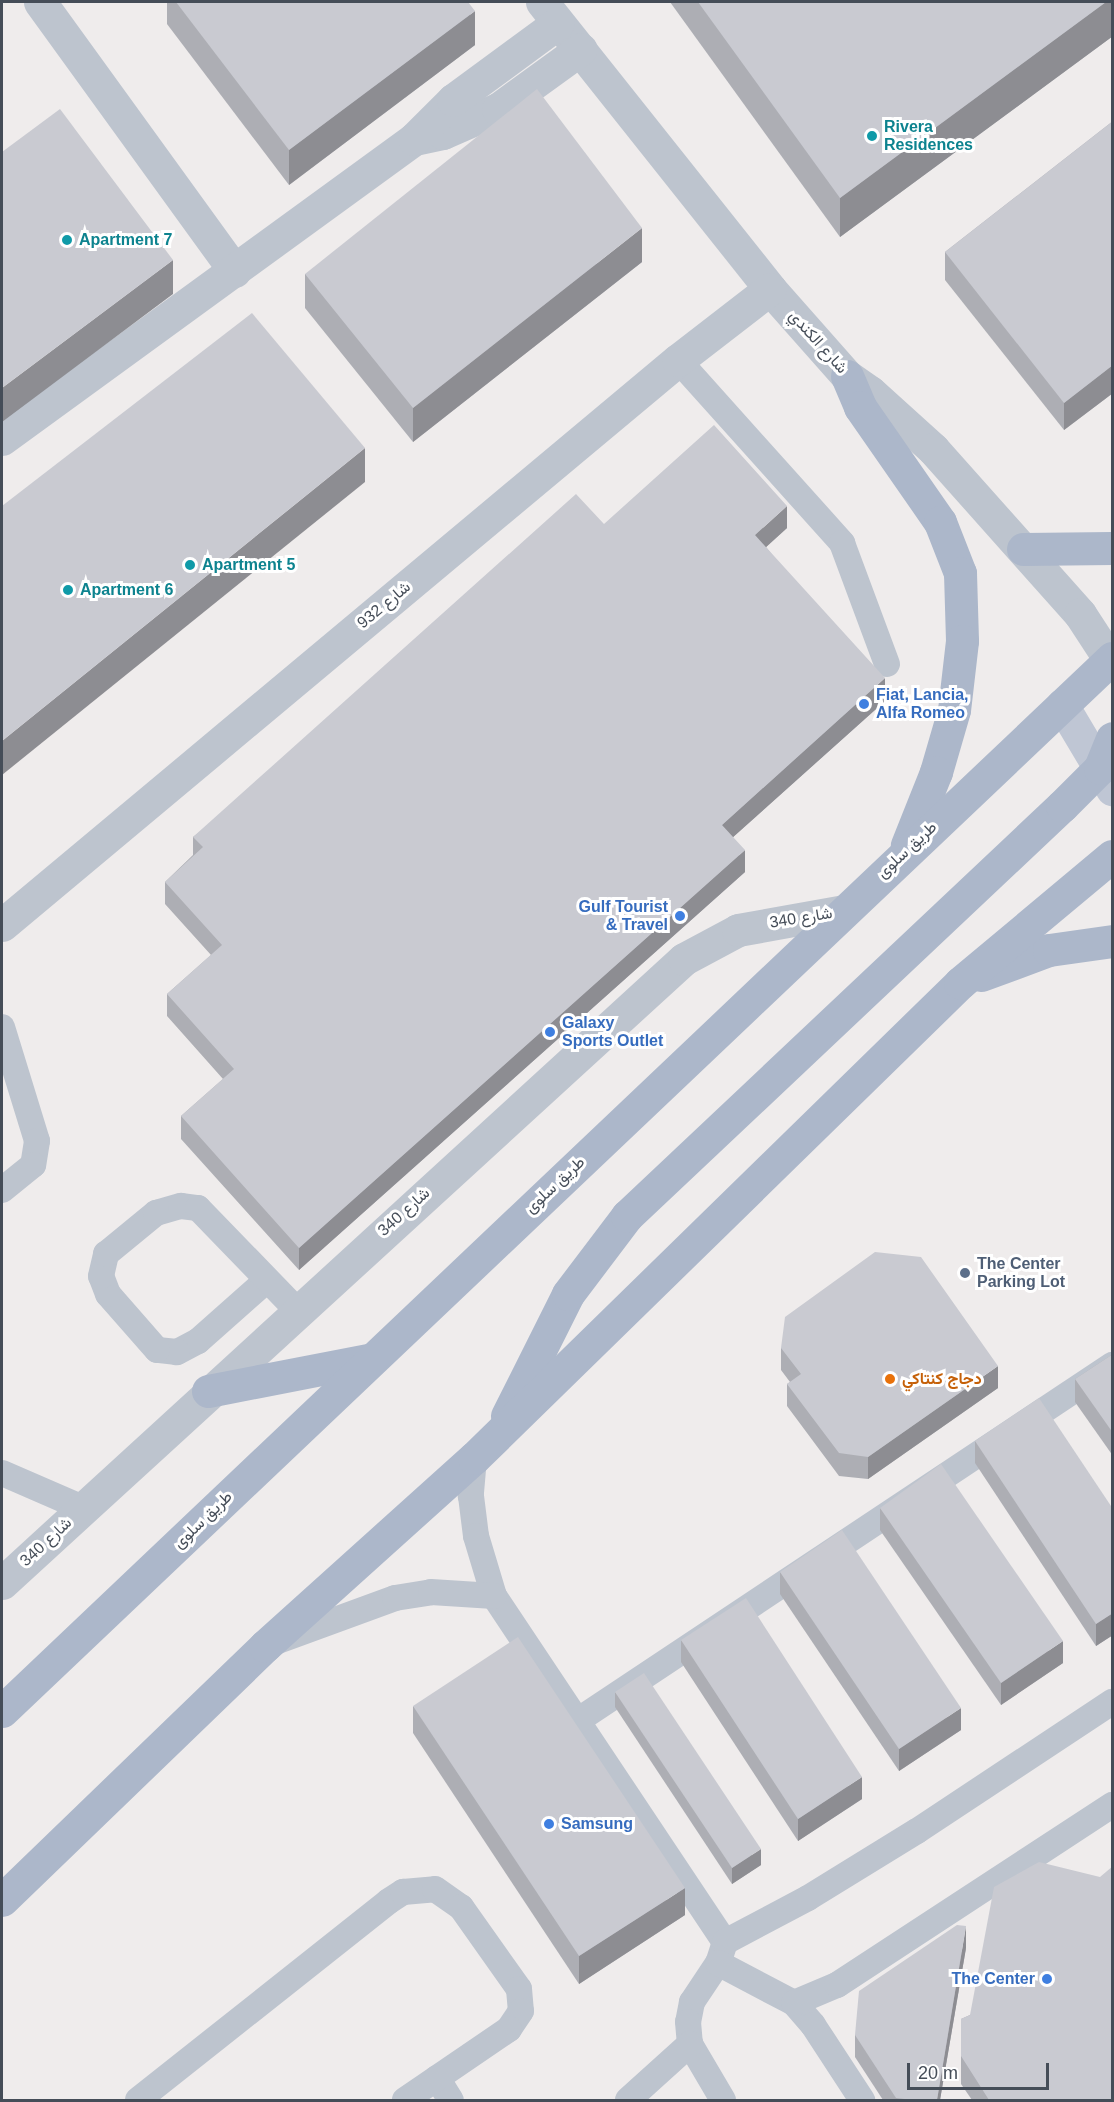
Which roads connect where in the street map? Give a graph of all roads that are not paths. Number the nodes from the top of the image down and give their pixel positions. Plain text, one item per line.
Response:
1 (40, 2) edge
2 (550, 12) edge
3 (581, 49) junction
4 (414, 139) junction
5 (235, 271) junction
6 (770, 289) junction
7 (678, 360) junction
8 (847, 376) junction
9 (2, 439) edge
10 (1113, 548) edge
11 (1023, 549) junction
12 (887, 664) dead end
13 (1112, 666) edge
14 (1062, 705) junction
15 (1113, 738) edge
16 (1106, 779) edge
17 (904, 852) junction
18 (1113, 856) edge
19 (844, 911) junction
20 (2, 925) edge
21 (1113, 941) edge
22 (960, 983) junction
23 (2, 1027) edge
24 (2, 1190) edge
25 (267, 1280) junction
26 (297, 1310) junction
27 (372, 1359) junction
28 (1113, 1365) edge
29 (208, 1391) junction
30 (499, 1434) junction
31 (474, 1458) junction
32 (2, 1473) edge
33 (83, 1508) junction
34 (2, 1583) edge
35 (494, 1596) junction
36 (265, 1646) junction
37 (1113, 1702) edge
38 (2, 1711) edge
39 (577, 1721) junction
40 (1113, 1805) edge
41 (2, 1900) edge
42 (722, 1952) junction
43 (794, 2004) junction
44 (690, 2044) junction
45 (437, 2078) junction
46 (138, 2100) edge
47 (405, 2100) edge
48 (451, 2100) edge
49 (628, 2100) edge
50 (723, 2100) edge
51 (862, 2100) edge

1 - 5 street
2 - 3 street, شارع الكندي
2 - 4 street
3 - 4 street
3 - 6 street, شارع الكندي
4 - 5 street
5 - 9 street
6 - 7 street, شارع 932
6 - 8 street, شارع الكندي
7 - 12 lane
7 - 20 street, شارع 932
8 - 11 street, شارع الكندي
8 - 17 main road
10 - 11 main road
11 - 13 street, شارع الكندي
13 - 14 main road, طريق سلوى
14 - 16 street
14 - 17 main road, طريق سلوى
15 - 16 main road
16 - 30 main road
17 - 19 main road, طريق سلوى
18 - 22 main road
19 - 26 street, شارع 340
19 - 27 main road, طريق سلوى
21 - 22 main road
22 - 30 main road
23 - 24 lane
25 - 25 lane
25 - 26 lane
26 - 29 street, شارع 340
27 - 29 main road
27 - 38 main road, طريق سلوى
28 - 39 lane
29 - 33 street, شارع 340
30 - 31 main road
31 - 35 lane
31 - 36 main road
32 - 33 lane
33 - 34 street, شارع 340
35 - 36 lane
35 - 39 lane
36 - 41 main road
37 - 42 lane
39 - 42 lane
40 - 43 lane
42 - 43 lane
42 - 44 lane
43 - 51 lane
44 - 49 lane
44 - 50 lane
45 - 46 lane
45 - 47 lane
45 - 48 lane

